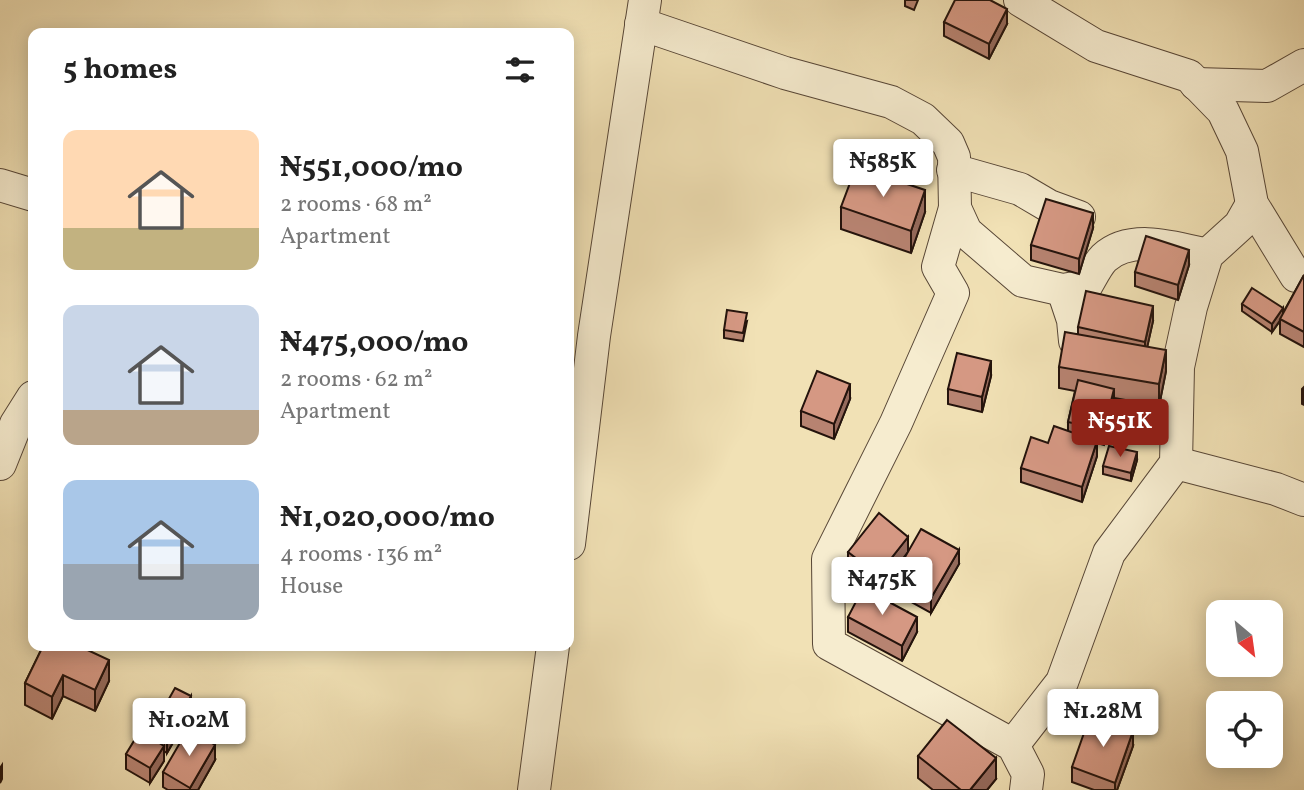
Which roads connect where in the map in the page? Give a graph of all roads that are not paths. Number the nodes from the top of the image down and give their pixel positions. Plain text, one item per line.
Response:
1 (1020, 0) edge
2 (643, 12) edge
3 (1304, 65) edge
4 (1196, 84) junction
5 (953, 170) junction
6 (0, 185) edge
7 (28, 193) edge
8 (1252, 204) junction
9 (955, 208) junction
10 (1079, 216) edge
11 (1207, 255) junction
12 (1296, 276) dead end
13 (1063, 290) junction
14 (581, 335) edge
15 (1155, 365) junction
16 (28, 405) edge
17 (574, 457) edge
18 (1176, 463) junction
19 (0, 464) edge
20 (1304, 500) edge
21 (552, 651) edge
22 (1013, 745) junction
23 (534, 790) edge
24 (1026, 790) edge

1 - 4 street
2 - 5 street
2 - 14 street
3 - 4 street
4 - 8 street
5 - 9 street
5 - 10 street
6 - 7 street
8 - 11 street
8 - 12 street
9 - 13 street
9 - 22 street
11 - 13 street
11 - 15 street
13 - 15 street
14 - 17 street
15 - 18 street
16 - 19 street
18 - 20 street
18 - 22 street
21 - 23 street
22 - 24 street

